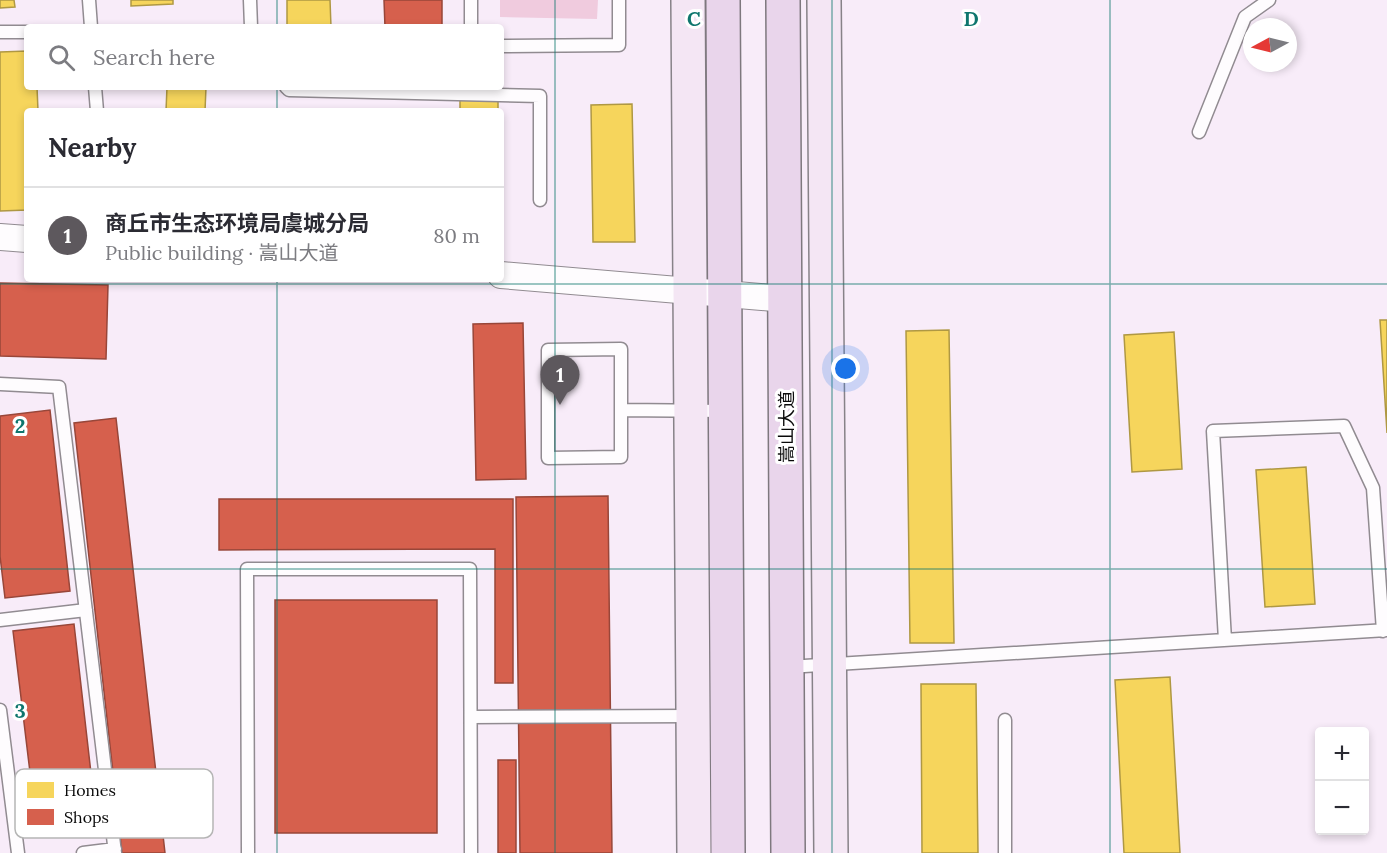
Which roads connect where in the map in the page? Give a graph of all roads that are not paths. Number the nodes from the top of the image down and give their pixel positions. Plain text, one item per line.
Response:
1 (89, 0) edge
2 (250, 0) edge
3 (471, 0) edge
4 (619, 0) edge
5 (688, 0) edge
6 (723, 0) edge
7 (783, 0) edge
8 (824, 0) edge
9 (1269, 0) edge
10 (91, 24) edge
11 (251, 24) edge
12 (471, 24) edge
13 (0, 32) edge
14 (24, 32) edge
15 (504, 46) edge
16 (95, 90) edge
17 (289, 90) edge
18 (97, 108) edge
19 (1199, 132) dead end
20 (540, 200) dead end
21 (0, 237) edge
22 (24, 239) edge
23 (504, 275) edge
24 (690, 290) junction
25 (725, 292) junction
26 (785, 299) junction
27 (0, 384) edge
28 (621, 410) junction
29 (690, 411) junction
30 (725, 411) junction
31 (86, 610) junction
32 (0, 620) edge
33 (1385, 631) edge
34 (1225, 640) junction
35 (829, 664) junction
36 (787, 667) junction
37 (0, 710) edge
38 (710, 716) junction
39 (471, 717) junction
40 (1005, 720) dead end
41 (105, 769) edge
42 (15, 829) edge
43 (16, 838) edge
44 (115, 851) edge
45 (18, 853) edge
46 (83, 853) edge
47 (248, 853) edge
48 (471, 853) edge
49 (694, 853) edge
50 (728, 853) edge
51 (788, 853) edge
52 (831, 853) edge
53 (1005, 853) edge

1 - 10 lane
2 - 11 lane
3 - 12 lane
4 - 15 lane
5 - 24 main road
6 - 25 main road
7 - 26 main road, 嵩山大道
8 - 35 main road
9 - 19 lane
13 - 14 lane
16 - 18 lane
17 - 20 lane
21 - 22 street
23 - 24 street
24 - 25 street
24 - 29 main road
25 - 26 street
25 - 30 main road
26 - 36 main road, 嵩山大道
27 - 31 lane
28 - 28 lane
28 - 29 lane
29 - 30 lane
29 - 38 main road
30 - 38 main road
31 - 32 lane
31 - 41 lane
33 - 34 lane
33 - 34 lane
34 - 35 lane
35 - 36 lane
35 - 52 main road
36 - 51 main road, 嵩山大道
37 - 42 lane
38 - 39 lane
38 - 49 main road
38 - 50 main road
39 - 47 lane
39 - 48 lane
40 - 53 lane
43 - 45 lane
44 - 46 lane

